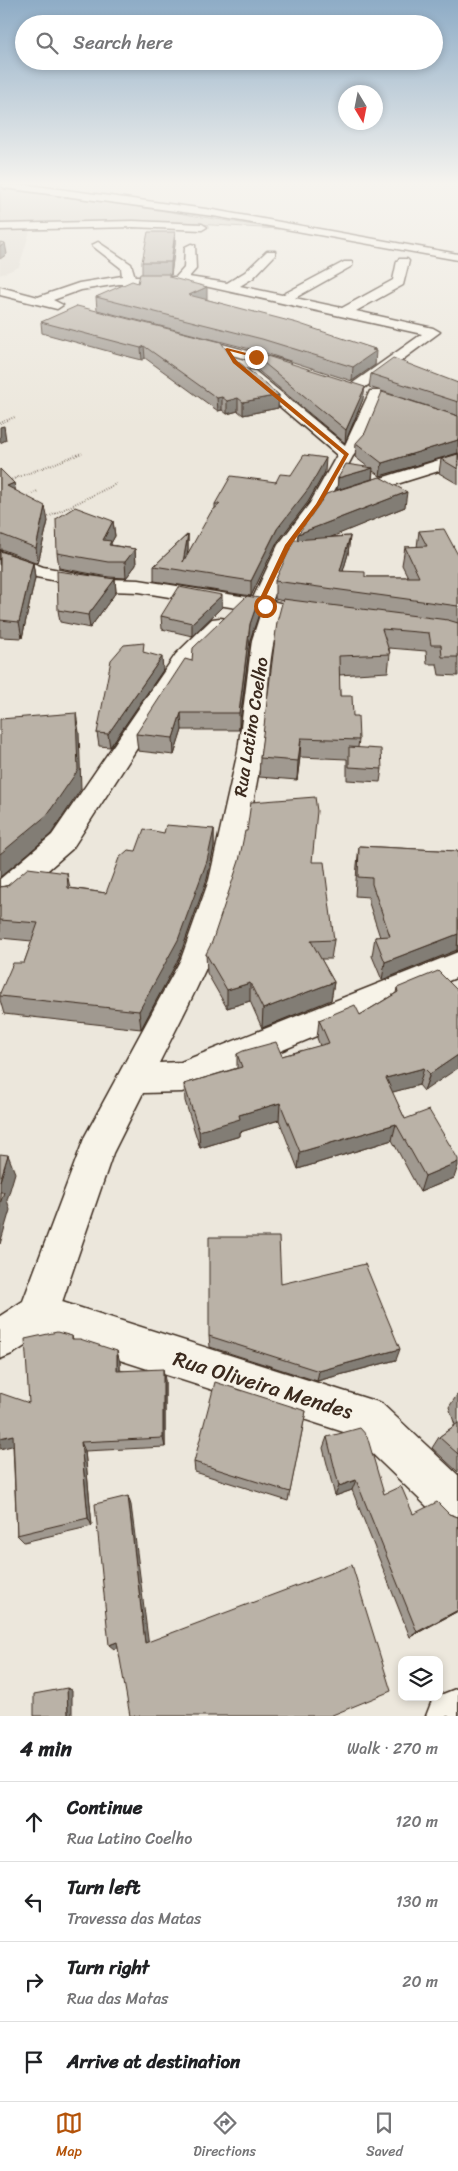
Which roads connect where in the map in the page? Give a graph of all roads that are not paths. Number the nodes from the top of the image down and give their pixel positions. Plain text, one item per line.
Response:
1 (125, 265) edge
2 (190, 265) edge
3 (260, 265) edge
4 (346, 265) edge
5 (402, 265) edge
6 (181, 279) junction
7 (130, 280) junction
8 (230, 287) junction
9 (0, 291) edge
10 (284, 299) junction
11 (38, 301) junction
12 (66, 308) dead end
13 (345, 312) junction
14 (170, 335) edge
15 (227, 349) junction
16 (301, 371) edge
17 (346, 454) junction
18 (458, 459) edge
19 (318, 504) junction
20 (0, 557) edge
21 (267, 606) junction
22 (0, 895) edge
23 (458, 964) edge
24 (133, 1079) junction
25 (38, 1314) junction
26 (0, 1339) edge
27 (458, 1505) edge
28 (458, 1713) edge
29 (451, 1716) edge

1 - 7 main road
2 - 6 main road
3 - 8 main road
4 - 10 main road
5 - 13 main road
6 - 7 main road
6 - 8 main road
7 - 11 main road
8 - 10 main road
9 - 11 main road
10 - 13 main road
11 - 12 main road
13 - 17 main road, Rua Latino Coelho
14 - 15 main road
15 - 16 main road
15 - 17 main road
17 - 19 main road, Rua Latino Coelho
18 - 19 main road
19 - 21 main road, Rua Latino Coelho
20 - 21 main road
21 - 22 main road
21 - 24 main road, Rua Latino Coelho
23 - 24 main road
24 - 25 main road, Rua Latino Coelho
25 - 26 main road
25 - 27 main road, Rua Oliveira Mendes
28 - 29 main road

